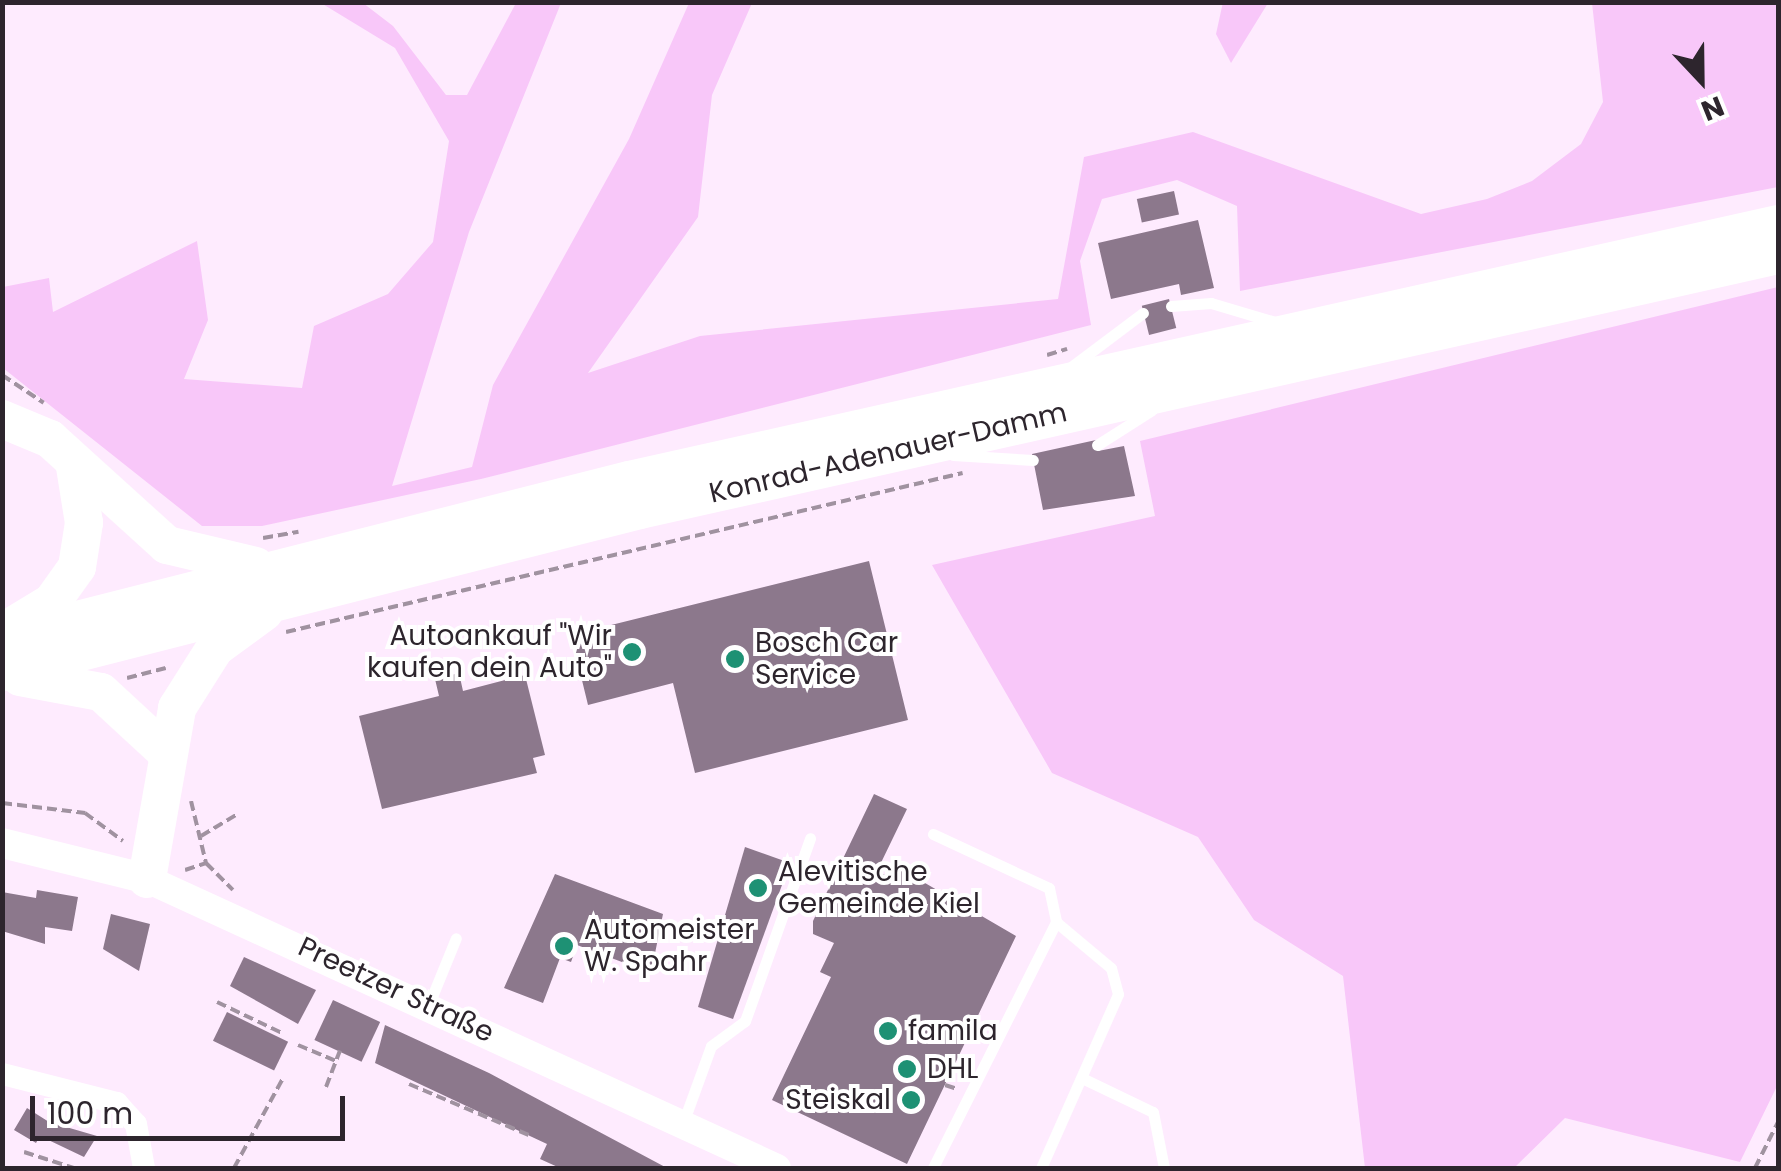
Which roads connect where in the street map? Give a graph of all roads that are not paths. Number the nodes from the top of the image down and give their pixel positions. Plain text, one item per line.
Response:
1 (1778, 224) edge
2 (1778, 255) edge
3 (1171, 306) dead end
4 (1143, 313) dead end
5 (1314, 327) junction
6 (1202, 383) junction
7 (1035, 388) junction
8 (2, 392) edge
9 (2, 419) edge
10 (43, 435) junction
11 (2, 439) edge
12 (921, 445) junction
13 (1097, 446) dead end
14 (1033, 460) dead end
15 (75, 467) junction
16 (280, 582) junction
17 (2, 635) edge
18 (2, 674) edge
19 (166, 752) junction
20 (933, 834) dead end
21 (810, 838) dead end
22 (2, 843) edge
23 (148, 868) junction
24 (1056, 922) junction
25 (456, 938) dead end
26 (429, 1004) junction
27 (2, 1074) edge
28 (1084, 1079) junction
29 (682, 1123) junction
30 (144, 1168) edge
31 (778, 1168) edge
32 (934, 1168) edge
33 (1041, 1168) edge
34 (1164, 1168) edge

1 - 5 highway, Konrad-Adenauer-Damm
2 - 6 highway, Konrad-Adenauer-Damm
3 - 5 lane
4 - 7 lane
5 - 7 highway, Konrad-Adenauer-Damm
6 - 12 highway, Konrad-Adenauer-Damm
6 - 13 lane
7 - 16 highway, Konrad-Adenauer-Damm
8 - 10 highway
9 - 10 highway
10 - 11 highway
10 - 15 highway
12 - 14 lane
12 - 16 highway, Konrad-Adenauer-Damm
15 - 16 highway
15 - 17 highway
16 - 17 highway, Konrad-Adenauer-Damm
16 - 18 highway, Konrad-Adenauer-Damm
16 - 19 highway
18 - 19 highway
19 - 23 highway
20 - 24 lane
21 - 29 lane
22 - 23 main road, Preetzer Straße
23 - 26 street, Preetzer Straße
24 - 28 lane
24 - 32 lane
25 - 26 lane
26 - 29 street, Preetzer Straße
27 - 30 street
28 - 33 lane
28 - 34 lane
29 - 31 street, Preetzer Straße

